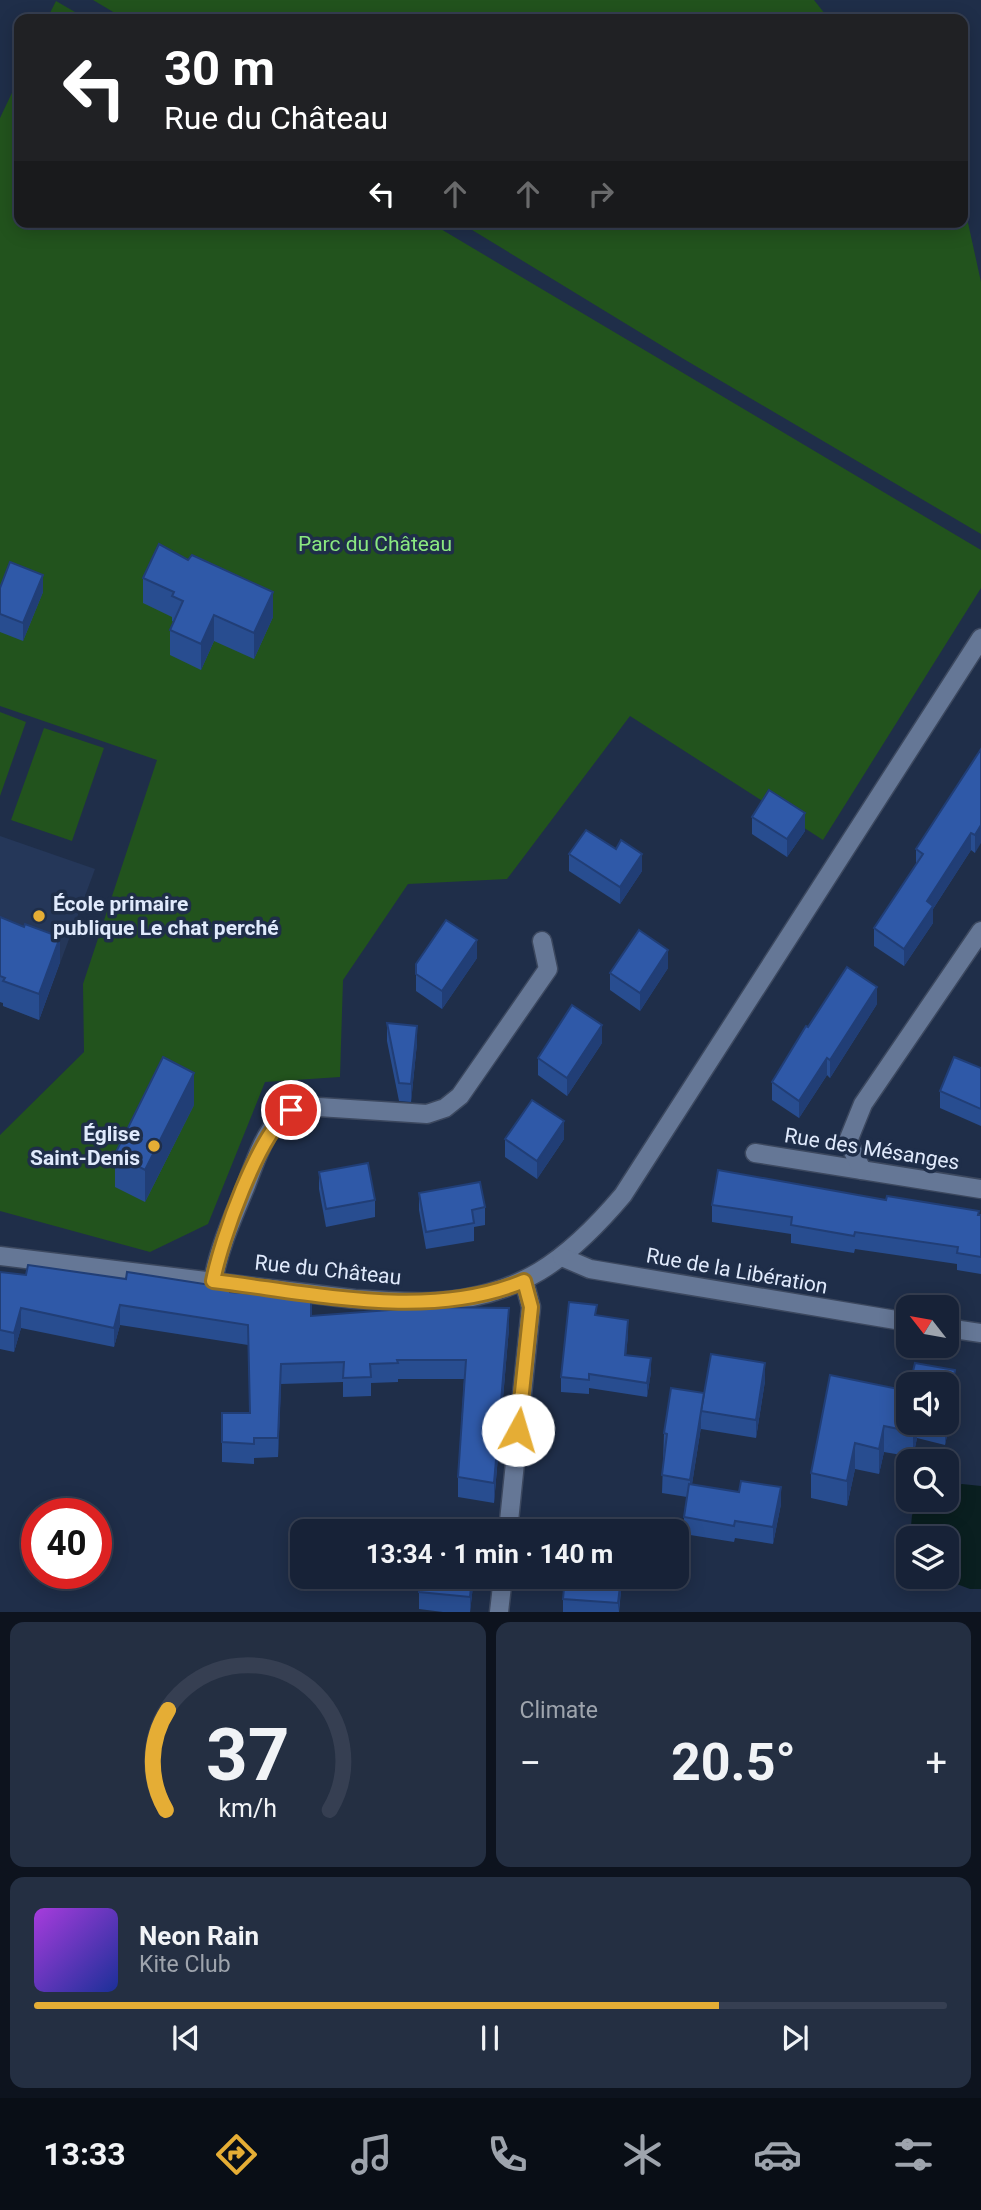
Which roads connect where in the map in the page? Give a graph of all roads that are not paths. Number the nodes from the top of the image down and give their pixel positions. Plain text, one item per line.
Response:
1 (981, 638) edge
2 (981, 931) edge
3 (542, 941) dead end
4 (755, 1153) dead end
5 (862, 1170) junction
6 (981, 1189) edge
7 (0, 1256) edge
8 (562, 1257) junction
9 (213, 1281) junction
10 (524, 1281) junction
11 (896, 1320) edge
12 (959, 1330) edge
13 (981, 1333) edge
14 (509, 1519) edge
15 (502, 1589) edge
16 (499, 1612) edge

1 - 8 street, Rue du Château
2 - 5 street
3 - 9 street
4 - 5 street, Rue des Mésanges
5 - 6 street, Rue des Mésanges
7 - 9 street, Rue du Château
8 - 10 street, Rue du Château
8 - 11 street, Rue de la Libération
9 - 10 street, Rue du Château
10 - 14 street
12 - 13 street
15 - 16 street

